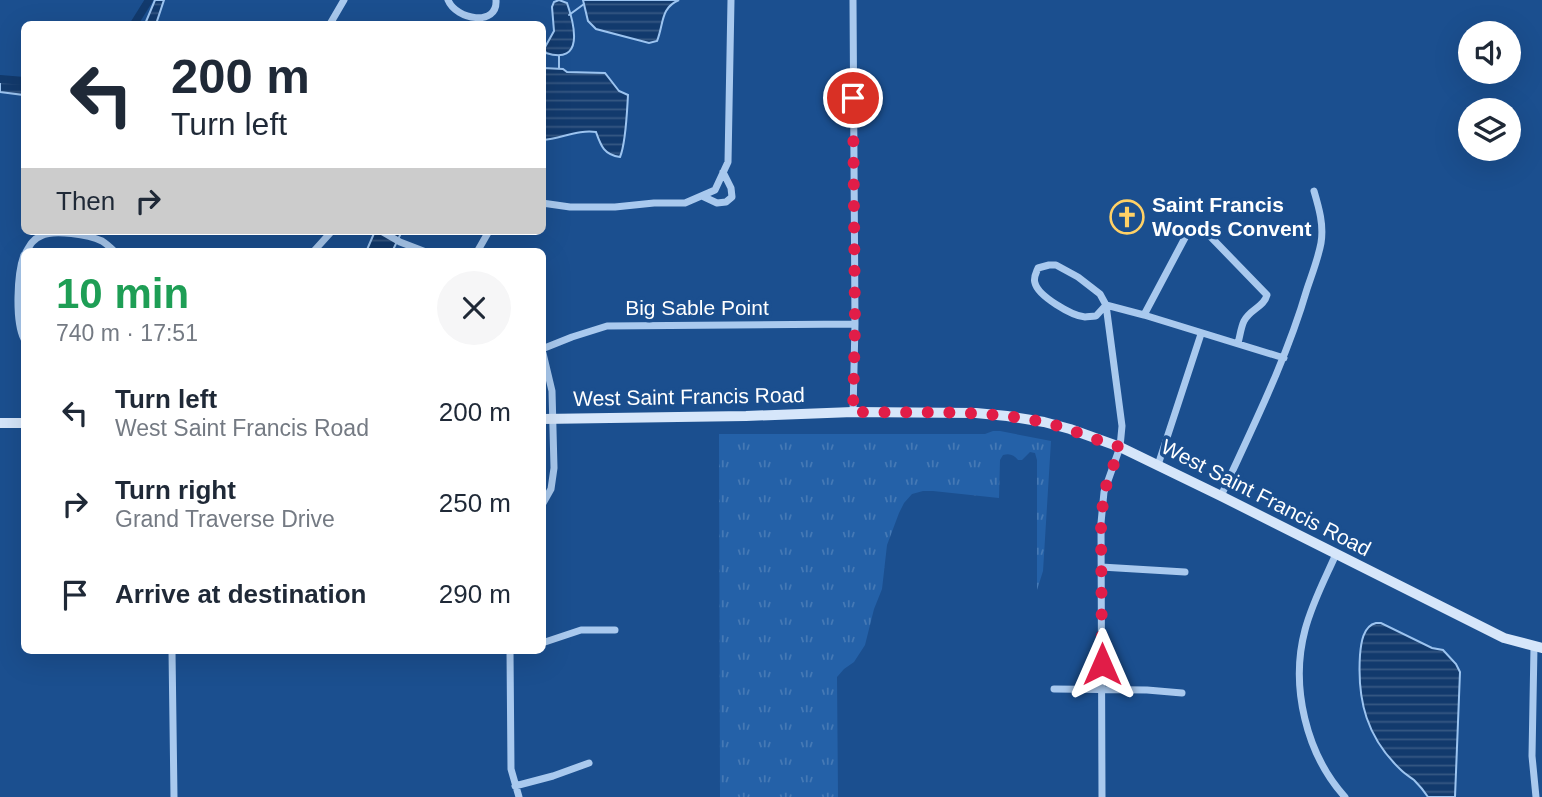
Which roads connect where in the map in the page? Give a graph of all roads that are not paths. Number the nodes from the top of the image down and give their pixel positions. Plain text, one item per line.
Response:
1 (344, 0) edge
2 (448, 0) edge
3 (496, 0) edge
4 (731, 0) edge
5 (853, 0) edge
6 (332, 21) edge
7 (723, 172) junction
8 (1314, 191) dead end
9 (702, 196) junction
10 (546, 204) edge
11 (44, 235) edge
12 (73, 235) edge
13 (328, 235) edge
14 (388, 235) edge
15 (28, 248) edge
16 (110, 248) edge
17 (317, 248) edge
18 (416, 248) edge
19 (21, 267) edge
20 (1106, 305) junction
21 (1144, 315) junction
22 (855, 324) junction
23 (21, 328) edge
24 (1201, 334) junction
25 (1238, 343) junction
26 (546, 347) edge
27 (1284, 358) junction
28 (546, 366) edge
29 (853, 412) junction
30 (548, 419) edge
31 (0, 423) edge
32 (21, 423) edge
33 (1120, 447) junction
34 (1158, 466) junction
35 (1221, 496) junction
36 (546, 498) edge
37 (1336, 554) junction
38 (1101, 567) junction
39 (1185, 572) dead end
40 (615, 629) dead end
41 (546, 642) edge
42 (1538, 647) edge
43 (172, 654) edge
44 (510, 654) edge
45 (1054, 689) dead end
46 (1102, 689) junction
47 (1182, 693) dead end
48 (589, 763) dead end
49 (514, 786) junction
50 (174, 797) edge
51 (519, 797) edge
52 (1102, 797) edge
53 (1345, 797) edge
54 (1536, 797) edge

1 - 6 street
2 - 3 street
4 - 7 street
5 - 22 street
7 - 9 street
7 - 9 street
8 - 27 street
9 - 10 street
11 - 15 street
12 - 16 street
13 - 17 street
14 - 18 street
19 - 23 street
20 - 20 street
20 - 21 street
20 - 33 street
21 - 24 street
21 - 25 street
22 - 26 street, Big Sable Point
22 - 29 street
24 - 25 street
24 - 34 street
25 - 27 street
27 - 35 street
28 - 30 street
29 - 30 street, West Saint Francis Road
29 - 33 street, West Saint Francis Road
30 - 36 street
31 - 32 street
33 - 34 street, West Saint Francis Road
33 - 38 street
34 - 35 street, West Saint Francis Road
35 - 37 street, West Saint Francis Road
37 - 42 street, West Saint Francis Road
37 - 53 street
38 - 39 street
38 - 46 street
40 - 41 street
42 - 54 street
43 - 50 street
44 - 49 street
45 - 46 street
46 - 47 street
46 - 52 street
48 - 49 street
49 - 51 street

